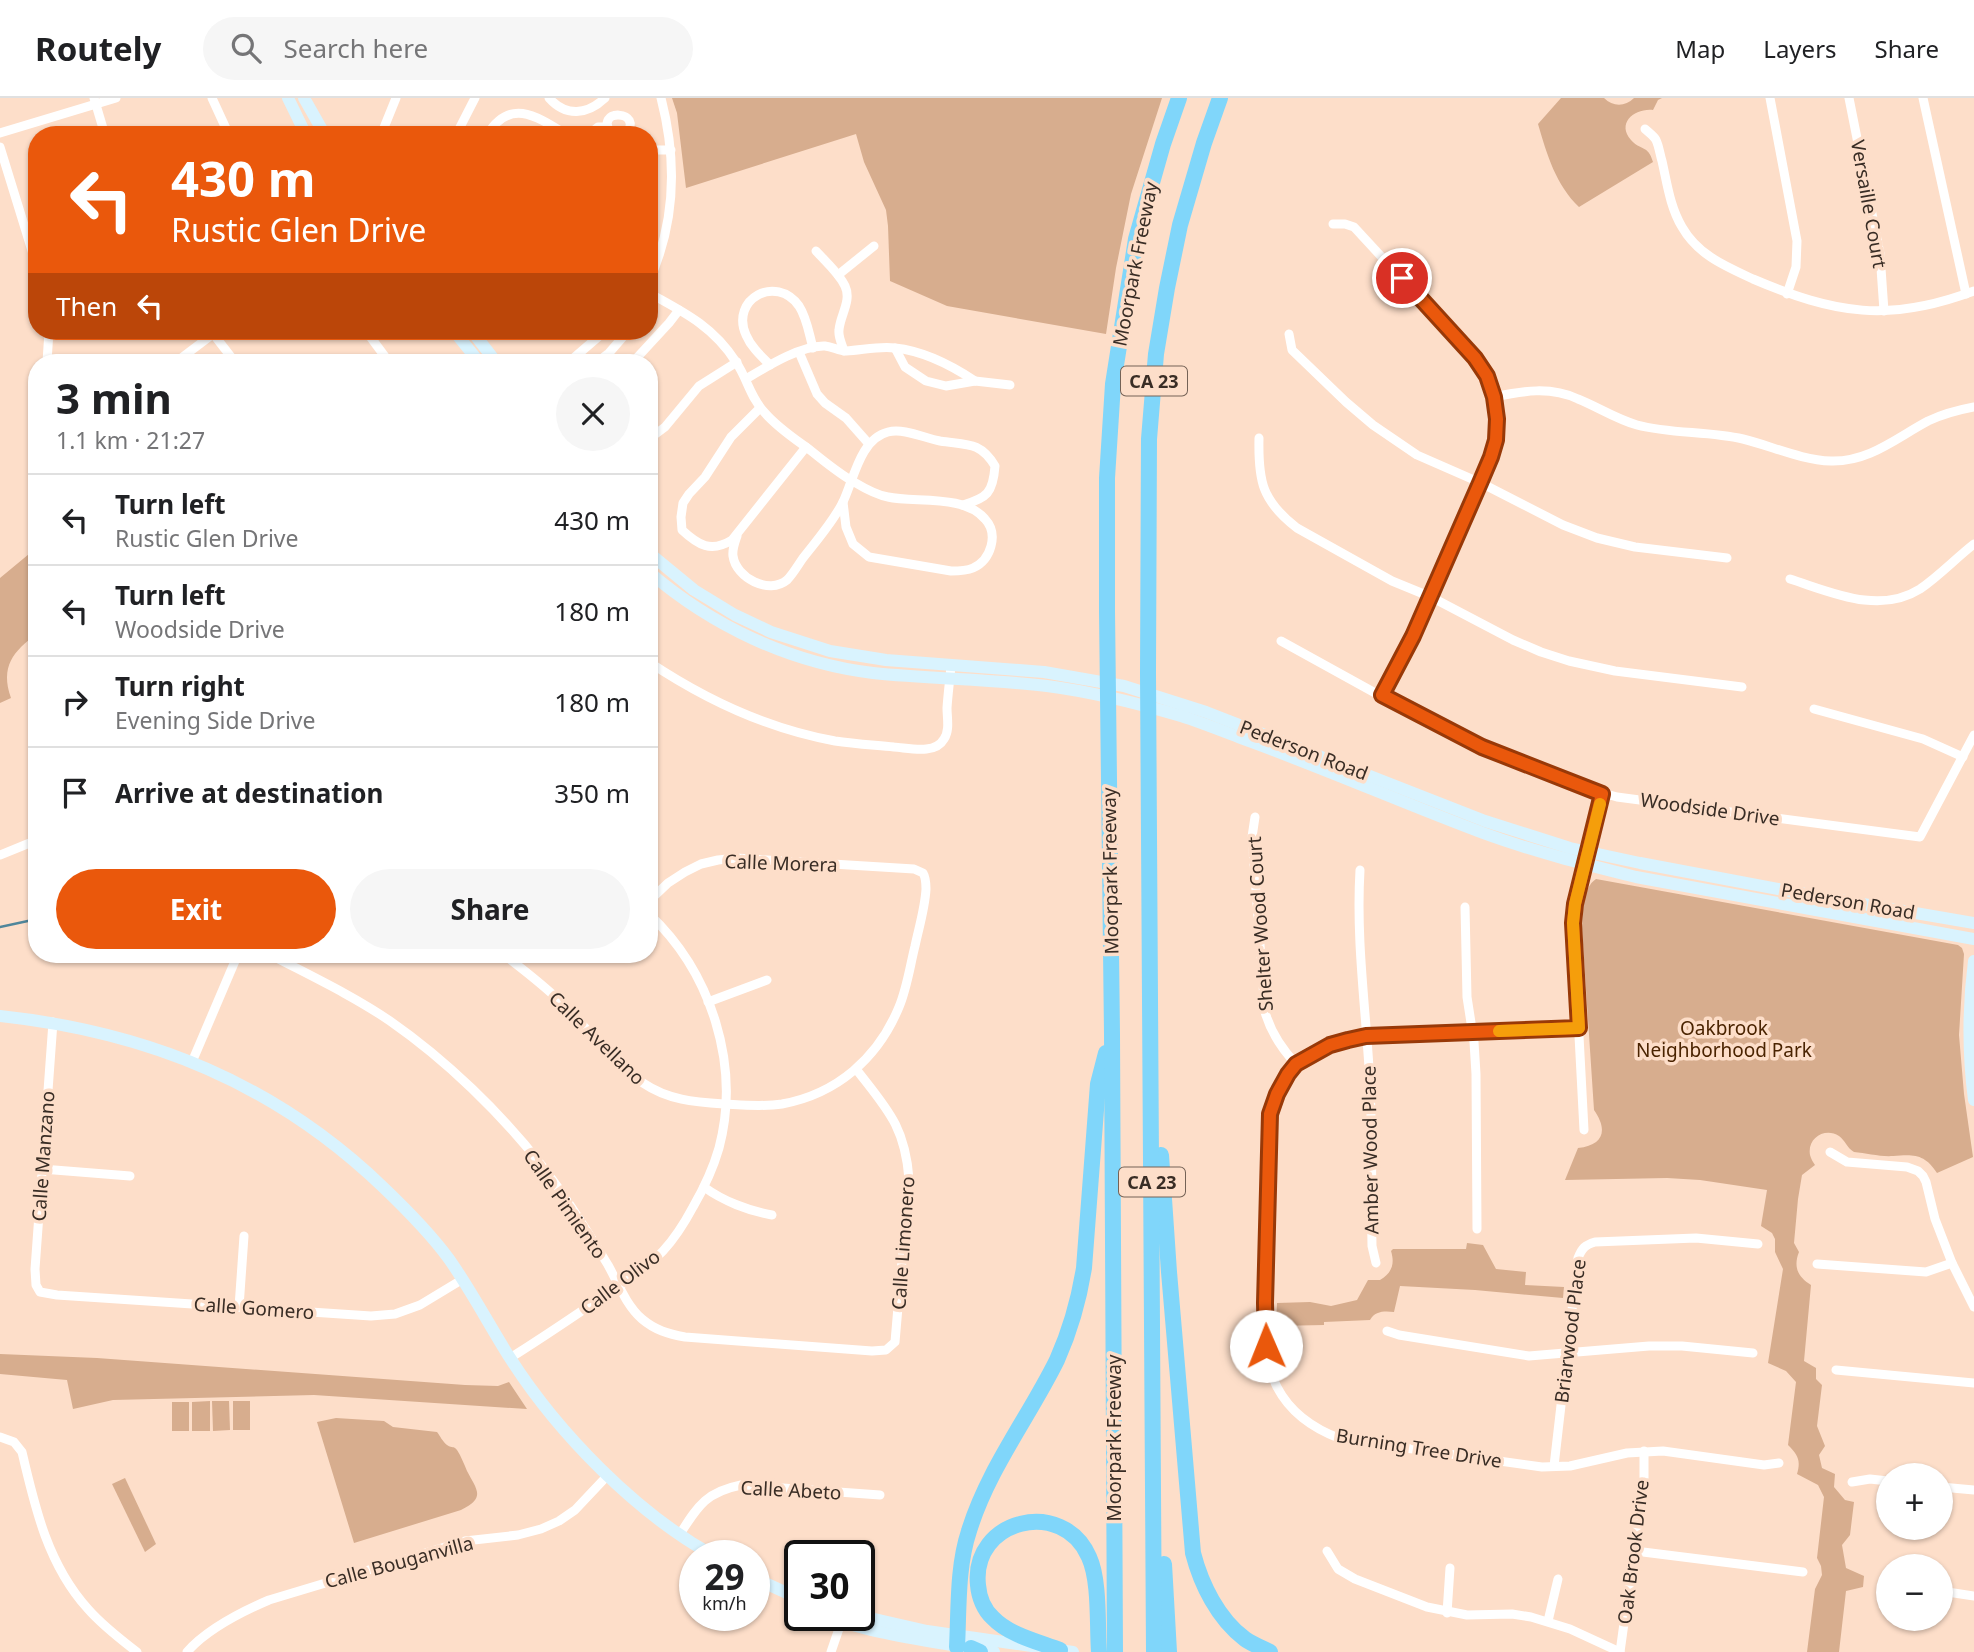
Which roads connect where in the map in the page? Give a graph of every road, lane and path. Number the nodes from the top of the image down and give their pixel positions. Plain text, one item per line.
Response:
1 (116, 98) edge
2 (212, 98) edge
3 (288, 98) edge
4 (304, 98) edge
5 (396, 98) edge
6 (475, 98) edge
7 (549, 98) edge
8 (661, 98) edge
9 (1180, 98) edge
10 (1220, 98) edge
11 (1770, 98) edge
12 (1849, 98) edge
13 (1923, 98) edge
14 (604, 100) edge
15 (95, 101) edge
16 (613, 116) junction
17 (102, 126) edge
18 (225, 126) edge
19 (302, 126) edge
20 (321, 126) edge
21 (385, 126) edge
22 (461, 126) edge
23 (492, 126) edge
24 (554, 126) edge
25 (609, 126) edge
26 (630, 126) edge
27 (1645, 129) dead end
28 (0, 133) edge
29 (0, 147) edge
30 (658, 150) edge
31 (671, 150) junction
32 (1333, 225) dead end
33 (28, 238) edge
34 (874, 246) dead end
35 (816, 251) dead end
36 (658, 257) edge
37 (838, 275) junction
38 (1970, 293) edge
39 (1787, 294) junction
40 (658, 298) edge
41 (679, 310) junction
42 (1884, 311) junction
43 (1289, 334) dead end
44 (658, 335) edge
45 (202, 340) edge
46 (218, 340) edge
47 (461, 340) edge
48 (479, 340) edge
49 (595, 340) edge
50 (620, 340) edge
51 (653, 340) edge
52 (813, 348) junction
53 (895, 348) junction
54 (799, 352) junction
55 (844, 352) junction
56 (186, 354) edge
57 (229, 354) edge
58 (473, 354) edge
59 (490, 354) edge
60 (578, 354) edge
61 (608, 354) edge
62 (640, 354) edge
63 (737, 362) junction
64 (770, 365) junction
65 (746, 379) junction
66 (975, 381) junction
67 (1010, 385) dead end
68 (1494, 397) junction
69 (1974, 407) edge
70 (760, 408) junction
71 (658, 432) edge
72 (1259, 438) dead end
73 (869, 444) junction
74 (806, 447) junction
75 (852, 481) junction
76 (1480, 483) junction
77 (843, 502) junction
78 (963, 505) junction
79 (737, 536) junction
80 (1974, 544) edge
81 (1727, 558) dead end
82 (658, 562) edge
83 (658, 579) edge
84 (1790, 579) dead end
85 (1430, 597) junction
86 (1281, 641) dead end
87 (951, 665) junction
88 (658, 668) edge
89 (950, 679) junction
90 (1742, 687) dead end
91 (1382, 695) junction
92 (1814, 709) dead end
93 (1974, 735) edge
94 (1963, 757) junction
95 (1602, 794) junction
96 (1255, 817) dead end
97 (28, 844) edge
98 (0, 855) edge
99 (1586, 858) junction
100 (1360, 870) dead end
101 (923, 873) joint
102 (658, 892) edge
103 (1465, 907) dead end
104 (658, 922) edge
105 (1974, 923) edge
106 (1974, 939) edge
107 (1974, 961) edge
108 (234, 963) edge
109 (286, 963) edge
110 (514, 963) edge
111 (1150, 977) junction
112 (767, 980) dead end
113 (708, 1002) junction
114 (0, 1016) edge
115 (53, 1023) junction
116 (1579, 1028) junction
117 (1472, 1032) junction
118 (1112, 1034) junction
119 (1366, 1036) junction
120 (192, 1062) junction
121 (1296, 1064) junction
122 (856, 1069) junction
123 (1974, 1100) edge
124 (725, 1104) junction
125 (1584, 1130) dead end
126 (1830, 1152) dead end
127 (42, 1169) junction
128 (130, 1176) dead end
129 (704, 1187) junction
130 (772, 1215) dead end
131 (1477, 1229) dead end
132 (244, 1236) dead end
133 (1758, 1244) dead end
134 (1376, 1263) dead end
135 (1952, 1263) junction
136 (1817, 1264) dead end
137 (463, 1279) junction
138 (619, 1286) junction
139 (38, 1289) joint
140 (239, 1307) junction
141 (1974, 1307) edge
142 (1387, 1331) dead end
143 (891, 1347) joint
144 (1567, 1353) junction
145 (1753, 1353) dead end
146 (510, 1358) junction
147 (1836, 1370) dead end
148 (1974, 1383) edge
149 (0, 1437) edge
150 (1644, 1451) junction
151 (1779, 1463) dead end
152 (1554, 1466) junction
153 (608, 1475) junction
154 (1876, 1480) edge
155 (1852, 1482) dead end
156 (1953, 1488) edge
157 (1974, 1490) edge
158 (880, 1494) dead end
159 (680, 1534) junction
160 (689, 1540) edge
161 (1327, 1551) dead end
162 (1635, 1551) junction
163 (1450, 1568) dead end
164 (1803, 1572) dead end
165 (1558, 1579) dead end
166 (1953, 1593) edge
167 (1974, 1596) edge
168 (1447, 1613) junction
169 (875, 1619) edge
170 (1548, 1621) junction
171 (875, 1627) edge
172 (836, 1631) edge
173 (966, 1646) edge
174 (1162, 1647) edge
175 (1066, 1651) edge
176 (137, 1652) edge
177 (187, 1652) edge
178 (831, 1652) edge
179 (994, 1652) edge
180 (1099, 1652) edge
181 (1115, 1652) edge
182 (1270, 1652) edge
183 (1620, 1652) edge

1 - 15 street
2 - 18 street
3 - 19 street
4 - 20 street
5 - 21 street
6 - 22 street
7 - 14 street
8 - 31 street
9 - 118 highway, Moorpark Freeway / CA 23
10 - 111 highway, Moorpark Freeway / CA 23
11 - 39 street
12 - 42 street, Versaille Court
13 - 38 street
14 - 16 street
15 - 17 street
15 - 28 street
16 - 25 street
16 - 26 street
23 - 24 street
27 - 39 street
29 - 33 street
30 - 31 street
31 - 36 street
32 - 68 street
34 - 37 street
35 - 37 street
37 - 55 street
38 - 42 street
39 - 42 street
40 - 41 street
41 - 44 street
41 - 63 street
43 - 76 street
45 - 56 street
46 - 57 street
47 - 58 street
48 - 59 street
49 - 60 street
50 - 61 street
51 - 62 street
52 - 54 street
52 - 55 street
52 - 64 street
53 - 55 street
53 - 66 street
53 - 66 street
54 - 64 street
54 - 73 street
63 - 65 street
63 - 71 street
64 - 65 street
65 - 70 street
66 - 67 street
68 - 69 street
68 - 76 street
70 - 74 street
70 - 79 street
72 - 85 street
73 - 75 street
73 - 78 street
74 - 75 street
74 - 79 street
75 - 77 street
75 - 78 street
76 - 81 street
76 - 85 street
77 - 78 street
77 - 79 street
80 - 84 street
82 - 87 street, Pederson Road
83 - 89 street, Pederson Road
85 - 90 street
85 - 91 street
86 - 91 street, Woodside Drive
87 - 89 street
87 - 99 street, Pederson Road
88 - 89 street
89 - 99 street, Pederson Road
91 - 95 street, Woodside Drive
92 - 94 street
93 - 94 street
94 - 95 street, Woodside Drive
95 - 99 street
96 - 121 street, Shelter Wood Court
97 - 98 street
99 - 105 street, Pederson Road
99 - 106 street, Pederson Road
99 - 116 street
100 - 119 street, Amber Wood Place
101 - 102 street, Calle Morera
101 - 122 street, Calle Avellano
103 - 117 street
104 - 113 street, Calle Olivo
107 - 123 street
108 - 120 street
109 - 138 street, Calle Pimiento
110 - 124 street, Calle Avellano
111 - 174 highway, Moorpark Freeway / CA 23
111 - 182 highway
112 - 113 street
113 - 124 street, Calle Olivo
114 - 115 street
115 - 120 street
115 - 127 street, Calle Manzano
116 - 117 street, Burning Tree Drive
116 - 125 street
117 - 119 street, Burning Tree Drive
117 - 131 street
118 - 173 highway
118 - 181 highway, Moorpark Freeway / CA 23
119 - 121 street, Burning Tree Drive
119 - 134 street, Amber Wood Place
120 - 137 street
121 - 152 street, Burning Tree Drive
122 - 124 street, Calle Avellano
122 - 143 street, Calle Limonero
124 - 129 street, Calle Olivo
126 - 135 street
127 - 128 street
127 - 139 street, Calle Manzano
129 - 130 street
129 - 138 street, Calle Olivo
132 - 140 street
133 - 144 street, Briarwood Place
135 - 136 street
135 - 141 street
137 - 140 street, Calle Gomero
137 - 146 street
138 - 143 street, Calle Pimiento
138 - 146 street, Calle Olivo
139 - 140 street, Calle Gomero
142 - 144 street
144 - 145 street
144 - 152 street, Briarwood Place
146 - 153 street
147 - 148 street
149 - 176 street
150 - 151 street, Burning Tree Drive
150 - 152 street, Burning Tree Drive
150 - 162 street, Oak Brook Drive
153 - 159 street
153 - 177 street, Calle Bouganvilla
154 - 155 street
156 - 157 street
158 - 159 street, Calle Abeto
159 - 160 street
161 - 168 street
162 - 164 street
162 - 183 street, Oak Brook Drive
163 - 168 street
165 - 170 street
166 - 167 street
168 - 170 street
169 - 173 street
170 - 183 street
171 - 173 street
172 - 178 street
173 - 175 street
173 - 179 street
175 - 180 highway

